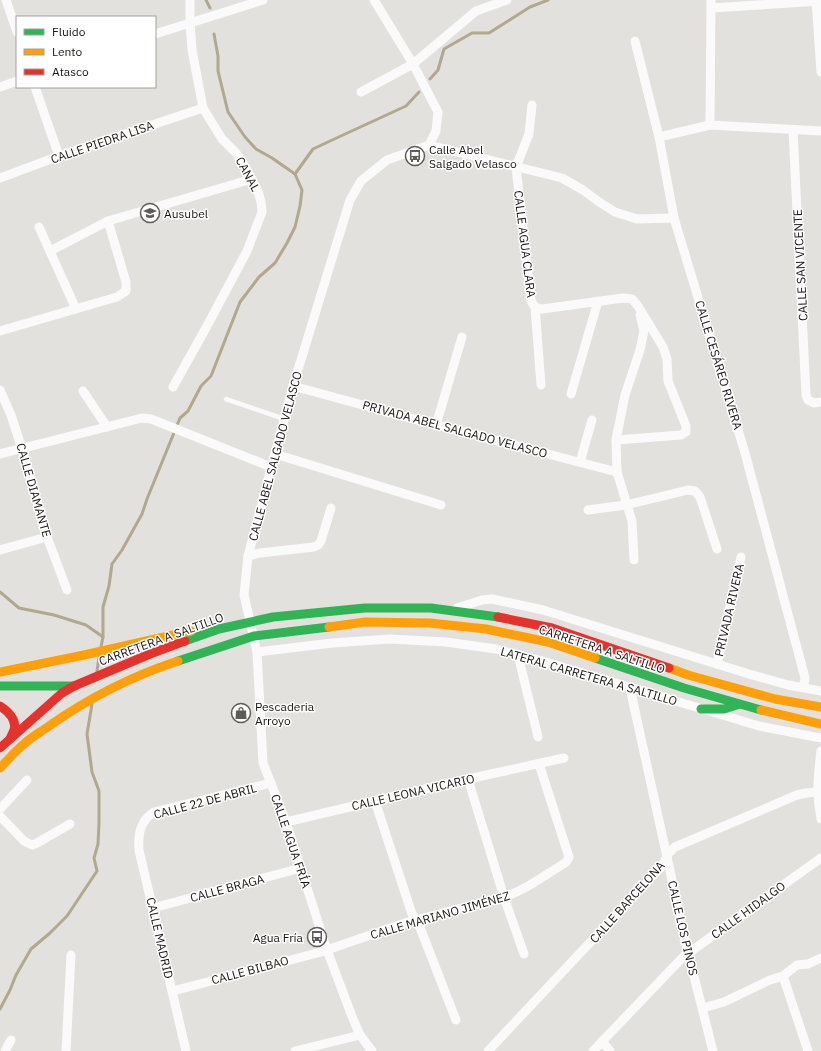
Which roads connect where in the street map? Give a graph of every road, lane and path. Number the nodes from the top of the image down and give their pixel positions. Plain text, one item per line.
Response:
1 (6, 0) edge
2 (190, 0) edge
3 (263, 0) edge
4 (374, 0) edge
5 (507, 0) edge
6 (818, 1) edge
7 (711, 4) edge
8 (190, 22) junction
9 (16, 29) edge
10 (156, 34) edge
11 (635, 41) dead end
12 (413, 64) junction
13 (821, 72) edge
14 (16, 81) edge
15 (0, 87) edge
16 (35, 88) edge
17 (361, 92) dead end
18 (532, 105) dead end
19 (203, 108) junction
20 (710, 125) junction
21 (793, 130) junction
22 (821, 131) edge
23 (659, 137) junction
24 (429, 145) junction
25 (59, 156) junction
26 (516, 167) junction
27 (0, 178) edge
28 (252, 179) junction
29 (674, 218) junction
30 (108, 221) junction
31 (39, 227) dead end
32 (50, 252) junction
33 (598, 301) junction
34 (638, 306) junction
35 (535, 308) junction
36 (76, 309) junction
37 (0, 331) edge
38 (462, 338) dead end
39 (541, 385) dead end
40 (293, 386) junction
41 (173, 387) dead end
42 (0, 390) edge
43 (84, 391) dead end
44 (571, 394) dead end
45 (226, 399) dead end
46 (821, 402) edge
47 (284, 419) junction
48 (592, 420) dead end
49 (436, 425) junction
50 (107, 427) junction
51 (616, 440) junction
52 (22, 449) junction
53 (0, 454) edge
54 (275, 454) junction
55 (580, 462) junction
56 (271, 467) junction
57 (617, 472) junction
58 (441, 505) dead end
59 (626, 505) junction
60 (330, 508) dead end
61 (588, 510) dead end
62 (47, 537) junction
63 (717, 548) dead end
64 (0, 550) edge
65 (248, 556) junction
66 (741, 557) dead end
67 (634, 560) dead end
68 (67, 590) dead end
69 (450, 611) junction
70 (250, 622) junction
71 (219, 629) junction
72 (254, 636) junction
73 (257, 652) junction
74 (518, 655) junction
75 (717, 664) junction
76 (1, 670) edge
77 (85, 684) junction
78 (0, 686) edge
79 (74, 686) junction
80 (803, 687) junction
81 (630, 688) junction
82 (110, 689) junction
83 (821, 691) edge
84 (738, 704) junction
85 (0, 706) edge
86 (821, 707) edge
87 (701, 709) junction
88 (821, 724) edge
89 (538, 738) dead end
90 (821, 738) edge
91 (10, 739) junction
92 (0, 748) edge
93 (821, 750) edge
94 (564, 758) dead end
95 (539, 764) junction
96 (0, 768) edge
97 (468, 779) junction
98 (27, 780) dead end
99 (271, 783) junction
100 (817, 792) junction
101 (375, 801) junction
102 (0, 809) edge
103 (0, 816) edge
104 (821, 819) edge
105 (286, 822) junction
106 (70, 824) dead end
107 (142, 824) joint
108 (667, 857) junction
109 (821, 858) edge
110 (301, 868) junction
111 (504, 897) junction
112 (153, 908) junction
113 (415, 920) junction
114 (328, 950) junction
115 (688, 953) junction
116 (524, 954) dead end
117 (71, 955) dead end
118 (821, 958) edge
119 (783, 976) junction
120 (172, 991) junction
121 (703, 1008) junction
122 (456, 1020) dead end
123 (360, 1035) junction
124 (11, 1040) dead end
125 (602, 1041) junction
126 (5, 1051) edge
127 (66, 1051) edge
128 (186, 1051) edge
129 (295, 1051) edge
130 (372, 1051) edge
131 (488, 1051) edge
132 (593, 1051) edge
133 (610, 1051) edge
134 (713, 1051) edge
135 (808, 1051) edge

1 - 9 street
2 - 8 street, CANAL
3 - 8 street
4 - 12 street
5 - 12 street
6 - 7 street
6 - 13 street
7 - 20 street
8 - 10 street
8 - 19 street, CANAL
11 - 23 street, CALLE CESÁREO RIVERA
12 - 17 street
12 - 24 street
14 - 15 street
16 - 25 street
18 - 26 street, CALLE AGUA CLARA
19 - 25 street, CALLE PIEDRA LISA
19 - 28 street, CANAL
20 - 21 street
20 - 23 street
21 - 22 street
21 - 46 street, CALLE SAN VICENTE
23 - 29 street, CALLE CESÁREO RIVERA
24 - 26 street
24 - 40 street, CALLE ABEL SALGADO VELASCO
25 - 27 street, CALLE PIEDRA LISA
26 - 29 street
26 - 35 street, CALLE AGUA CLARA
28 - 30 street
28 - 41 street, CANAL
29 - 80 street, CALLE CESÁREO RIVERA
30 - 32 street
30 - 36 street
31 - 32 street
32 - 36 street
33 - 34 street
33 - 35 street
33 - 44 street
34 - 51 street
34 - 51 street
35 - 39 street, CALLE AGUA CLARA
36 - 37 street
38 - 49 street
40 - 47 street, CALLE ABEL SALGADO VELASCO
40 - 49 street, PRIVADA ABEL SALGADO VELASCO
42 - 52 street, CALLE DIAMANTE
43 - 50 street
45 - 47 lane
47 - 54 street, CALLE ABEL SALGADO VELASCO
48 - 55 street
49 - 55 street, PRIVADA ABEL SALGADO VELASCO
50 - 52 street
50 - 56 street
51 - 57 street
52 - 53 street
52 - 62 street, CALLE DIAMANTE
54 - 56 street, CALLE ABEL SALGADO VELASCO
54 - 58 street
55 - 57 street, PRIVADA ABEL SALGADO VELASCO
56 - 65 street, CALLE ABEL SALGADO VELASCO
57 - 59 street
59 - 61 street
59 - 63 street
59 - 67 street
60 - 65 street
62 - 64 street
62 - 68 street, CALLE DIAMANTE
65 - 70 street, CALLE ABEL SALGADO VELASCO
66 - 75 street, PRIVADA RIVERA
69 - 70 main road, CARRETERA A SALTILLO
69 - 75 street
69 - 86 main road, CARRETERA A SALTILLO
70 - 71 main road, CARRETERA A SALTILLO
70 - 72 street, CALLE AGUA FRÍA
71 - 76 main road
71 - 77 main road, CARRETERA A SALTILLO
72 - 73 street, CALLE AGUA FRÍA
72 - 82 main road, CARRETERA A SALTILLO
72 - 84 main road, CARRETERA A SALTILLO
73 - 74 street, LATERAL CARRETERA A SALTILLO
73 - 99 street, CALLE AGUA FRÍA
74 - 81 street, LATERAL CARRETERA A SALTILLO
74 - 89 street
75 - 80 street
77 - 79 main road, CARRETERA A SALTILLO
77 - 82 main road
78 - 79 main road
79 - 91 main road, CARRETERA A SALTILLO
80 - 83 street
81 - 87 street, LATERAL CARRETERA A SALTILLO
81 - 108 street, CALLE LOS PINOS
82 - 96 main road, CARRETERA A SALTILLO
84 - 87 main road
84 - 88 main road, CARRETERA A SALTILLO
85 - 91 main road
87 - 90 street, LATERAL CARRETERA A SALTILLO
91 - 92 main road, CARRETERA A SALTILLO
93 - 100 street
94 - 95 street, CALLE LEONA VICARIO
95 - 97 street, CALLE LEONA VICARIO
95 - 111 street, CALLE MARIANO JIMÉNEZ
97 - 101 street, CALLE LEONA VICARIO
97 - 111 street
98 - 102 street
99 - 105 street, CALLE AGUA FRÍA
99 - 107 street, CALLE 22 DE ABRIL
100 - 104 street
100 - 108 street, CALLE BARCELONA
101 - 105 street, CALLE LEONA VICARIO
101 - 113 street
103 - 106 street
105 - 110 street, CALLE AGUA FRÍA
107 - 112 street, CALLE MADRID
108 - 115 street, CALLE LOS PINOS
108 - 131 street, CALLE BARCELONA
109 - 115 street, CALLE HIDALGO
110 - 112 street, CALLE BRAGA
110 - 114 street, CALLE AGUA FRÍA
111 - 113 street, CALLE MARIANO JIMÉNEZ
111 - 116 street
112 - 120 street, CALLE MADRID
113 - 114 street, CALLE MARIANO JIMÉNEZ
113 - 122 street
114 - 120 street, CALLE BILBAO
114 - 123 street, CALLE AGUA FRÍA
115 - 121 street, CALLE LOS PINOS
115 - 125 street, CALLE HIDALGO
117 - 127 street
118 - 119 street
119 - 121 street
119 - 135 street
120 - 128 street, CALLE MADRID
121 - 134 street, CALLE LOS PINOS
123 - 129 street
123 - 130 street, CALLE AGUA FRÍA
124 - 126 street
125 - 132 street, CALLE HIDALGO
125 - 133 street

